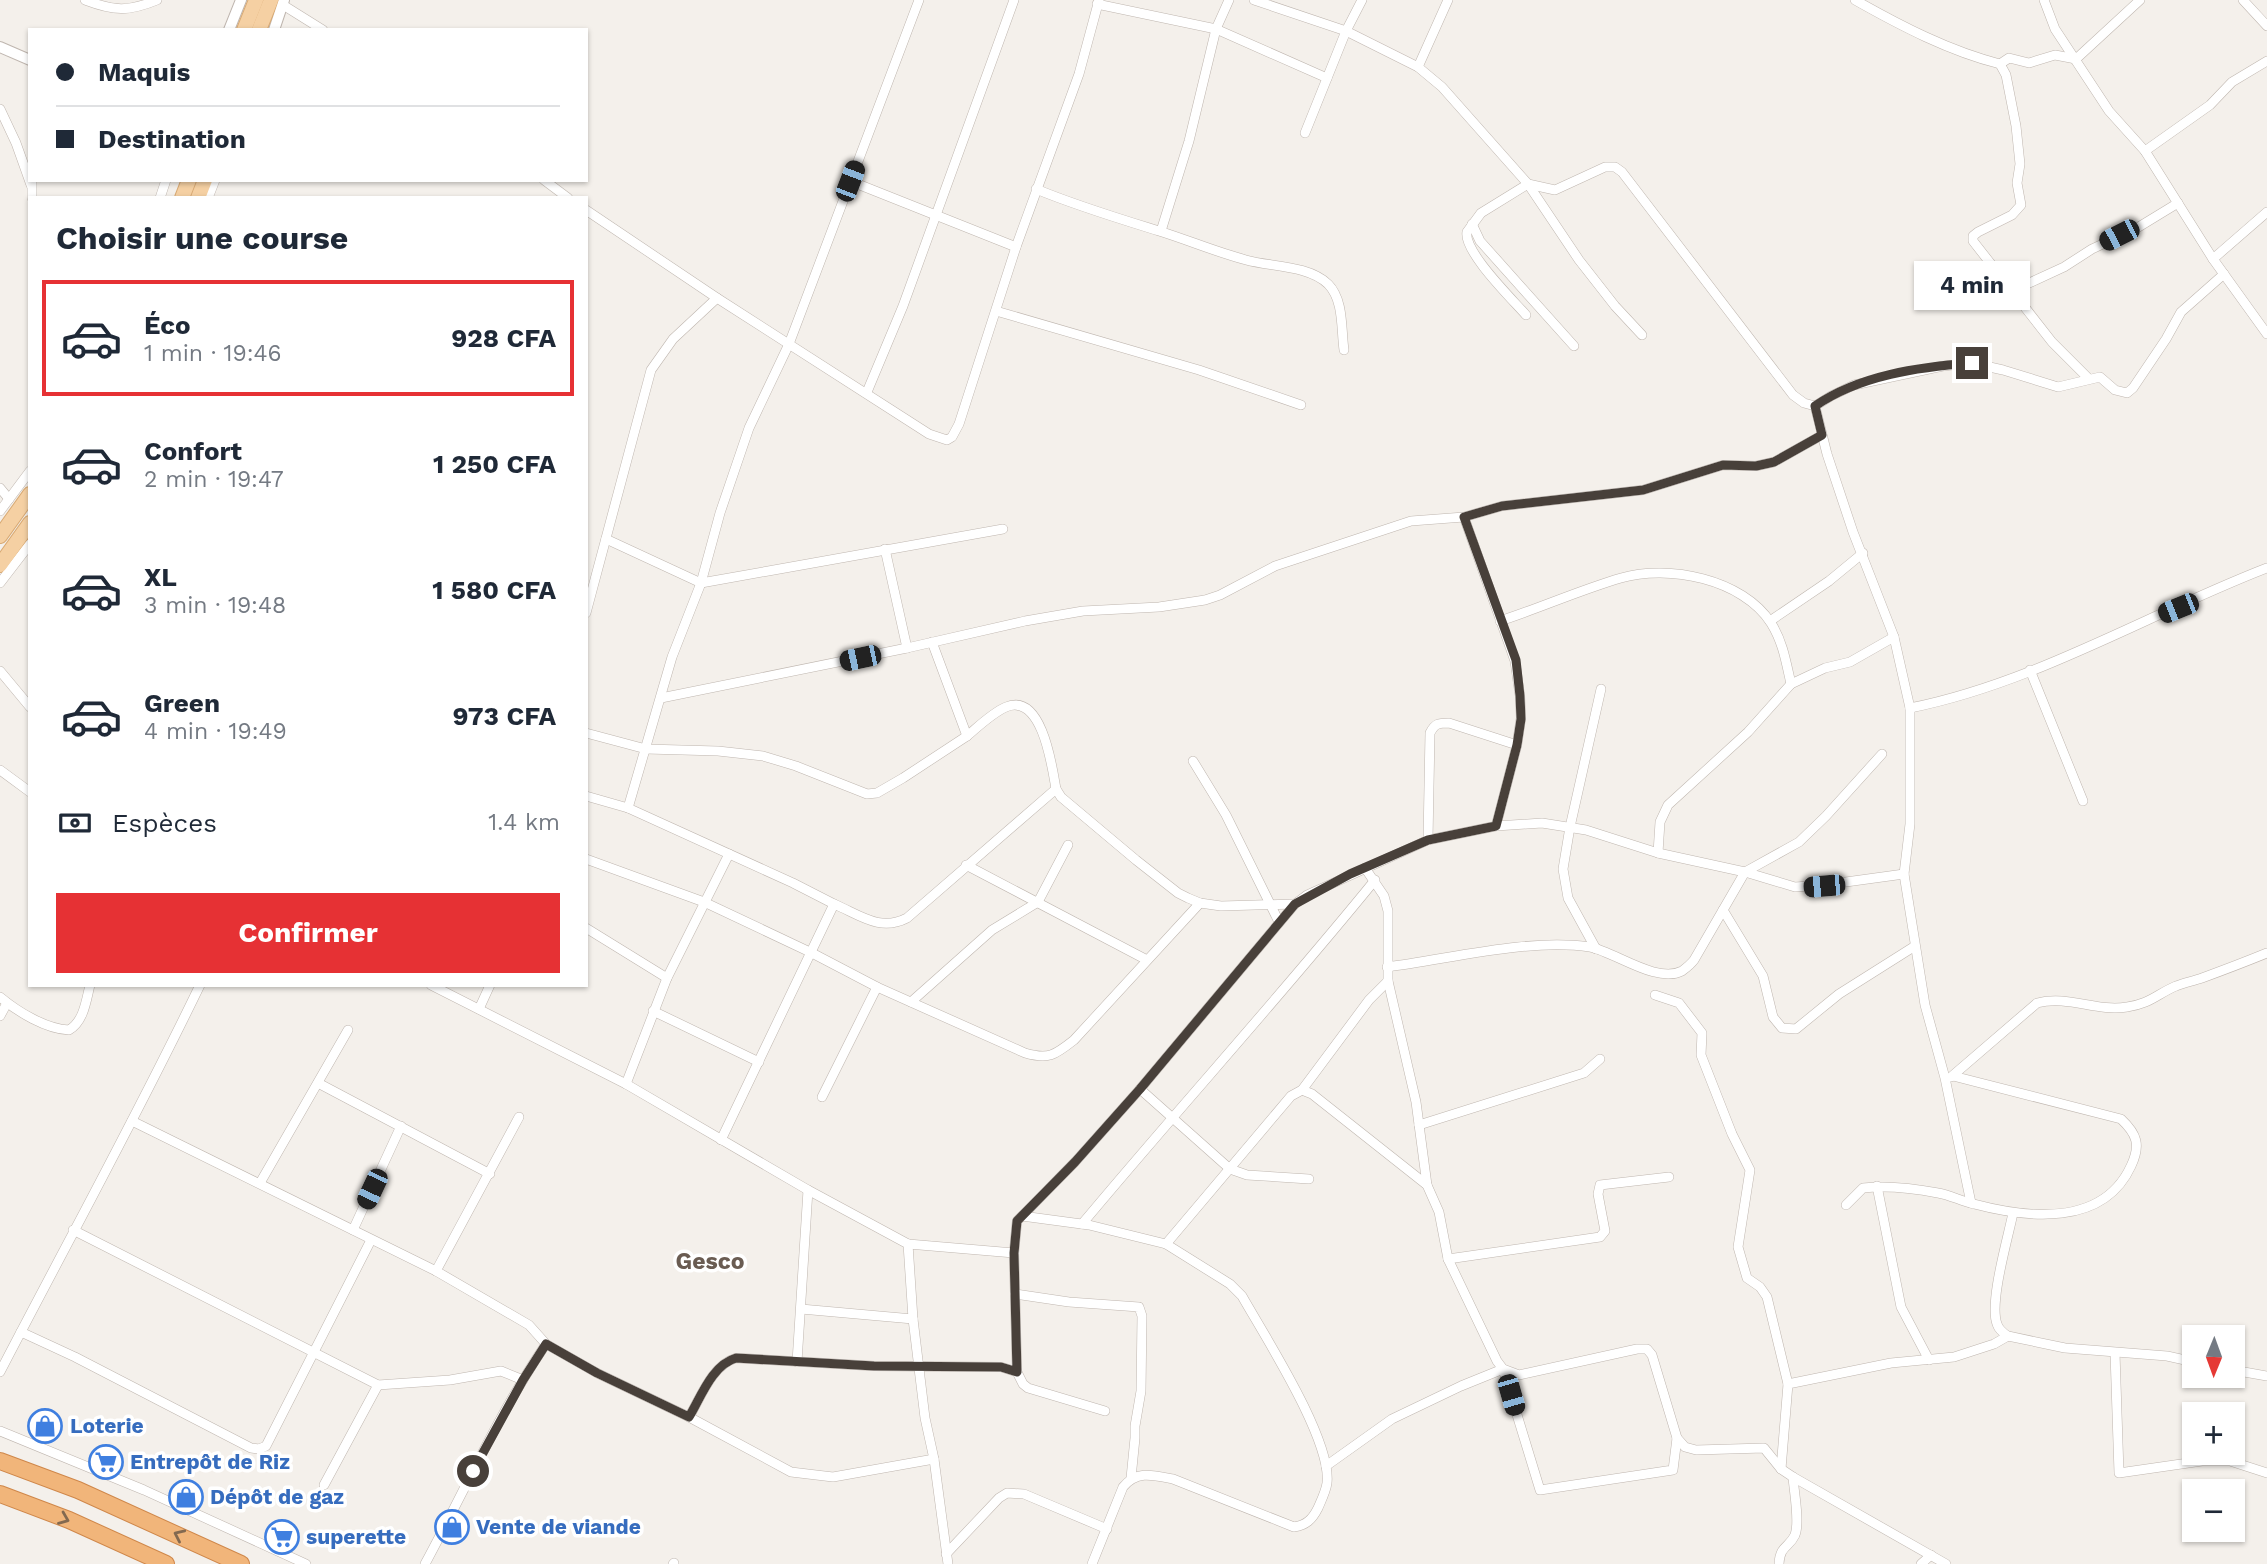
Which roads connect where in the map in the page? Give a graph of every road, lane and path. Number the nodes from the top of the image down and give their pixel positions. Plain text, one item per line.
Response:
1 (85, 0) edge
2 (157, 0) edge
3 (241, 0) edge
4 (256, 0) edge
5 (919, 0) edge
6 (1014, 0) edge
7 (1229, 0) edge
8 (1254, 0) edge
9 (1362, 0) edge
10 (1447, 0) edge
11 (1855, 0) edge
12 (2044, 0) edge
13 (2140, 0) edge
14 (2243, 0) edge
15 (279, 2) edge
16 (1098, 2) edge
17 (2267, 26) edge
18 (230, 28) edge
19 (245, 28) edge
20 (260, 28) edge
21 (274, 28) edge
22 (320, 28) edge
23 (1216, 29) junction
24 (1346, 31) junction
25 (0, 47) edge
26 (28, 59) edge
27 (2076, 59) junction
28 (2267, 61) edge
29 (2000, 64) junction
30 (1418, 67) junction
31 (1327, 78) junction
32 (0, 108) edge
33 (1305, 133) dead end
34 (2145, 151) junction
35 (28, 173) edge
36 (850, 181) junction
37 (212, 182) edge
38 (547, 182) edge
39 (1528, 184) junction
40 (1036, 190) junction
41 (194, 193) edge
42 (565, 196) edge
43 (2178, 203) junction
44 (588, 211) edge
45 (2267, 212) edge
46 (937, 215) junction
47 (1472, 224) junction
48 (1161, 231) junction
49 (1016, 247) junction
50 (2213, 258) junction
51 (2224, 274) junction
52 (2012, 291) junction
53 (717, 298) junction
54 (996, 311) junction
55 (1526, 315) dead end
56 (2267, 334) edge
57 (1642, 335) dead end
58 (789, 344) junction
59 (1574, 346) dead end
60 (1344, 351) dead end
61 (2089, 379) junction
62 (867, 392) junction
63 (1301, 405) dead end
64 (1815, 406) junction
65 (1822, 435) junction
66 (28, 474) edge
67 (0, 488) edge
68 (28, 497) edge
69 (9, 499) junction
70 (0, 511) edge
71 (1464, 517) junction
72 (28, 526) edge
73 (1003, 529) dead end
74 (0, 536) edge
75 (606, 539) junction
76 (28, 547) edge
77 (885, 549) junction
78 (1863, 553) junction
79 (0, 565) edge
80 (2267, 568) edge
81 (0, 583) edge
82 (701, 583) junction
83 (588, 606) edge
84 (1500, 621) junction
85 (1770, 621) junction
86 (1894, 637) junction
87 (932, 642) junction
88 (907, 648) junction
89 (2031, 670) junction
90 (0, 671) edge
91 (1791, 684) junction
92 (1601, 689) dead end
93 (661, 698) junction
94 (28, 705) edge
95 (1910, 708) junction
96 (588, 734) edge
97 (967, 736) junction
98 (1517, 745) junction
99 (646, 749) junction
100 (1882, 754) dead end
101 (1194, 761) dead end
102 (0, 771) edge
103 (1056, 789) junction
104 (28, 791) edge
105 (588, 797) edge
106 (2083, 801) dead end
107 (628, 808) junction
108 (1496, 826) junction
109 (1570, 827) junction
110 (1428, 840) junction
111 (1068, 845) dead end
112 (1658, 853) junction
113 (729, 854) junction
114 (588, 860) edge
115 (966, 865) junction
116 (1365, 868) junction
117 (1745, 872) junction
118 (1904, 874) junction
119 (1375, 880) junction
120 (704, 902) junction
121 (1038, 902) junction
122 (1200, 903) junction
123 (834, 904) junction
124 (1295, 904) junction
125 (1269, 905) junction
126 (1723, 911) junction
127 (1279, 922) junction
128 (588, 929) edge
129 (1915, 946) junction
130 (1597, 948) junction
131 (812, 953) junction
132 (2267, 953) edge
133 (1147, 960) junction
134 (1387, 967) junction
135 (667, 978) junction
136 (1388, 981) junction
137 (89, 987) edge
138 (199, 987) edge
139 (435, 987) edge
140 (489, 987) edge
141 (877, 987) junction
142 (1655, 995) dead end
143 (4, 1000) edge
144 (911, 1002) junction
145 (478, 1010) junction
146 (653, 1011) junction
147 (0, 1016) edge
148 (348, 1030) dead end
149 (1600, 1059) dead end
150 (759, 1062) junction
151 (1949, 1077) junction
152 (318, 1083) junction
153 (626, 1084) junction
154 (1140, 1089) junction
155 (1302, 1090) junction
156 (822, 1097) dead end
157 (1171, 1117) junction
158 (519, 1118) dead end
159 (132, 1121) junction
160 (1419, 1125) junction
161 (401, 1126) junction
162 (721, 1139) junction
163 (1230, 1169) junction
164 (490, 1174) junction
165 (1669, 1177) dead end
166 (1309, 1179) dead end
167 (260, 1183) junction
168 (1427, 1185) junction
169 (1877, 1186) junction
170 (808, 1189) junction
171 (1971, 1203) junction
172 (1846, 1205) dead end
173 (2013, 1213) junction
174 (1022, 1216) junction
175 (1082, 1224) junction
176 (73, 1230) junction
177 (353, 1230) junction
178 (371, 1240) junction
179 (908, 1244) junction
180 (1166, 1244) junction
181 (1014, 1253) junction
182 (1448, 1259) junction
183 (436, 1271) junction
184 (1015, 1294) junction
185 (801, 1309) junction
186 (914, 1319) junction
187 (21, 1332) junction
188 (2008, 1336) junction
189 (546, 1344) junction
190 (314, 1353) junction
191 (2115, 1353) junction
192 (2182, 1359) edge
193 (1929, 1360) junction
194 (797, 1362) junction
195 (919, 1367) junction
196 (1503, 1369) junction
197 (0, 1372) edge
198 (1017, 1372) junction
199 (2245, 1372) edge
200 (2267, 1376) edge
201 (523, 1380) junction
202 (1788, 1384) junction
203 (378, 1385) junction
204 (1105, 1411) dead end
205 (689, 1417) junction
206 (0, 1432) edge
207 (1677, 1438) junction
208 (933, 1459) junction
209 (0, 1461) edge
210 (1326, 1466) junction
211 (1781, 1469) junction
212 (2267, 1473) edge
213 (1793, 1477) junction
214 (1130, 1478) junction
215 (324, 1485) dead end
216 (0, 1494) edge
217 (1107, 1529) junction
218 (1931, 1555) junction
219 (947, 1559) edge
220 (166, 1564) edge
221 (241, 1564) edge
222 (306, 1564) edge
223 (425, 1564) edge
224 (1092, 1564) edge
225 (1779, 1564) edge
226 (1921, 1564) edge
227 (1946, 1564) edge

1 - 2 street
3 - 18 street
4 - 19 main road
5 - 36 street
6 - 46 street
7 - 23 street
8 - 24 street
9 - 24 street
10 - 30 street
11 - 29 street
12 - 27 street
13 - 27 street
14 - 17 street
15 - 20 main road
15 - 21 street
15 - 22 street
16 - 23 street
16 - 40 street
23 - 31 street
23 - 48 street
24 - 30 street
24 - 31 street
25 - 26 street
27 - 29 street
27 - 34 street
28 - 34 street
29 - 52 street
30 - 39 street
31 - 33 street
32 - 35 street
34 - 43 street
36 - 46 street
36 - 58 street
37 - 41 street
38 - 42 street
39 - 47 street
39 - 57 street
39 - 64 street
40 - 48 street
40 - 49 street
43 - 50 street
43 - 52 street
44 - 53 street
45 - 50 street
46 - 49 street
46 - 62 street
47 - 55 street
47 - 59 street
48 - 60 street
49 - 54 street
50 - 51 street
51 - 56 street
51 - 61 street
52 - 61 street
53 - 58 street
53 - 75 street
54 - 62 street
54 - 63 street
58 - 62 street
58 - 82 street
61 - 64 street
64 - 65 street
65 - 71 street
65 - 78 street
66 - 69 street
67 - 69 street
68 - 74 main road
69 - 70 street
71 - 84 street
71 - 87 street
72 - 79 main road
73 - 77 street
75 - 82 street
75 - 83 street
76 - 81 street
77 - 82 street
77 - 88 street
78 - 85 street
78 - 86 street
80 - 89 street
82 - 93 street
84 - 85 street
84 - 98 street
85 - 91 street
86 - 91 street
86 - 95 street
87 - 88 street
87 - 97 street
88 - 93 street
89 - 95 street
89 - 106 street
90 - 94 street
91 - 112 street
92 - 109 street
93 - 99 street
95 - 118 street
96 - 99 street
97 - 99 street
97 - 103 street
98 - 108 street
98 - 110 street
99 - 107 street
100 - 117 street
101 - 125 street
102 - 104 street
103 - 115 street
103 - 122 street
105 - 107 street
107 - 113 street
108 - 109 street
108 - 110 street
109 - 112 street
109 - 130 street
110 - 116 street
111 - 121 street
112 - 117 street
113 - 120 street
113 - 123 street
114 - 120 street
115 - 121 street
115 - 123 street
116 - 119 street
116 - 124 street
117 - 118 street
117 - 126 street
118 - 129 street
119 - 134 street
119 - 157 street
120 - 131 street
120 - 135 street
121 - 133 street
121 - 144 street
122 - 125 street
122 - 133 street
123 - 131 street
124 - 125 street
124 - 127 street
125 - 127 street
126 - 129 street
126 - 130 street
127 - 154 street
128 - 135 street
129 - 151 street
130 - 134 street
131 - 141 street
131 - 150 street
132 - 151 street
133 - 144 street
134 - 136 street
135 - 146 street
136 - 155 street
136 - 160 street
137 - 143 street
138 - 159 street
139 - 145 street
140 - 145 street
141 - 144 street
141 - 156 street
142 - 202 street
143 - 147 street
145 - 153 street
146 - 150 street
146 - 153 street
148 - 152 street
149 - 160 street
150 - 162 street
151 - 171 street
151 - 173 street
152 - 161 street
152 - 167 street
153 - 162 street
154 - 157 street
154 - 174 street
155 - 163 street
155 - 168 street
157 - 163 street
157 - 175 street
158 - 164 street
159 - 167 street
159 - 176 street
160 - 168 street
161 - 164 street
161 - 177 street
162 - 170 street
163 - 166 street
163 - 180 street
164 - 183 street
165 - 182 street
167 - 177 street
168 - 182 street
169 - 171 street
169 - 172 street
169 - 193 street
170 - 179 street
170 - 185 street
171 - 173 street
173 - 188 street
174 - 175 street
174 - 181 street
175 - 180 street
176 - 187 street
176 - 190 street
177 - 178 street
178 - 183 street
178 - 190 street
179 - 181 street
179 - 186 street
180 - 210 street
181 - 184 street
182 - 196 street
183 - 189 street
184 - 198 street
184 - 214 street
185 - 186 street
185 - 194 street
186 - 195 street
187 - 190 street
187 - 197 street
188 - 191 street
188 - 193 street
189 - 201 street
189 - 205 street
190 - 203 street
191 - 192 street
191 - 212 street
193 - 202 street
194 - 195 street
194 - 205 street
195 - 198 street
195 - 208 street
196 - 207 street
196 - 207 street
196 - 210 street
198 - 204 street
199 - 200 street
201 - 203 street
201 - 223 street
202 - 211 street
203 - 215 street
205 - 208 street
206 - 222 street
207 - 211 street
208 - 219 street
221 -> 209 highway
210 - 214 street
211 - 213 street
213 - 218 street
213 - 225 street
214 - 217 street
216 -> 220 highway
217 - 219 street
217 - 224 street
218 - 226 street
218 - 227 street

